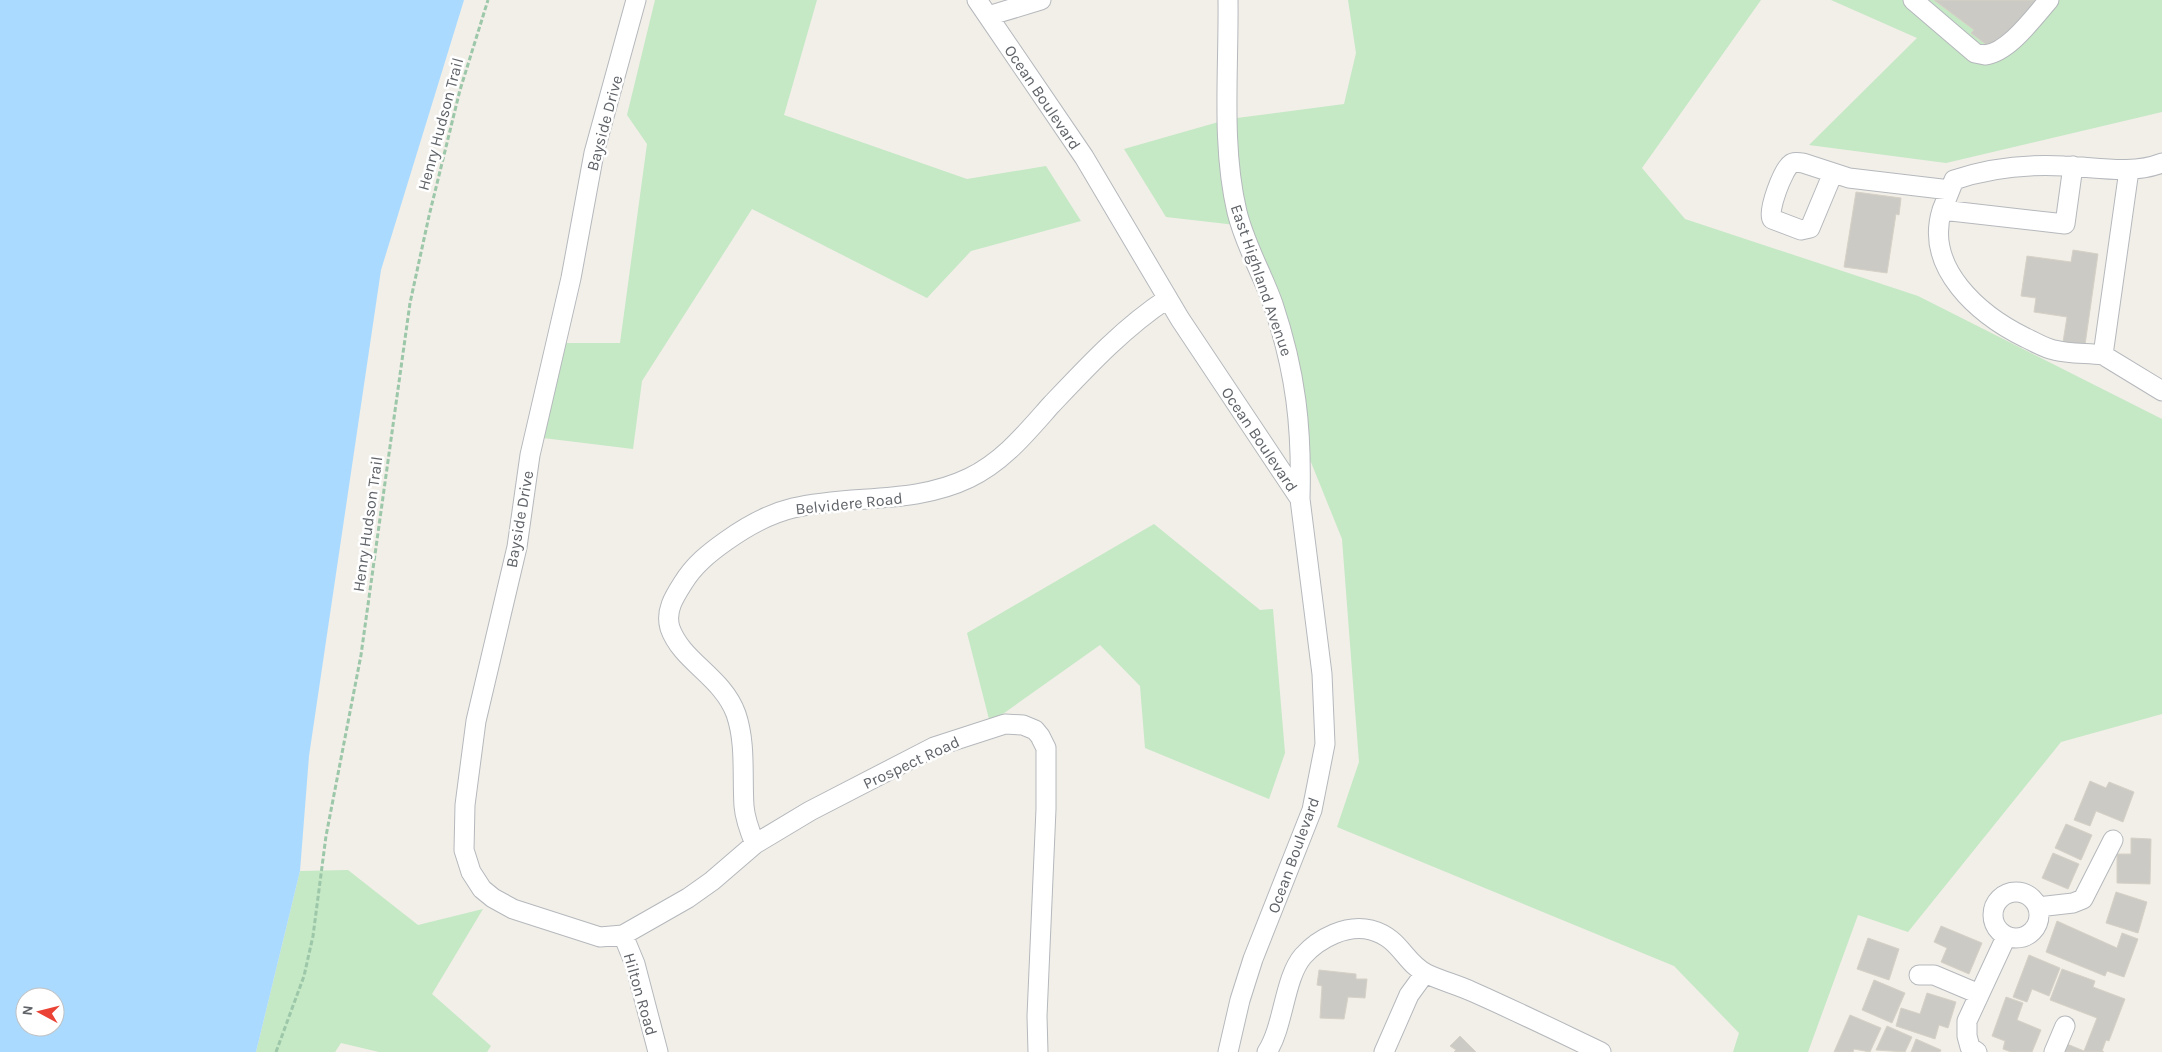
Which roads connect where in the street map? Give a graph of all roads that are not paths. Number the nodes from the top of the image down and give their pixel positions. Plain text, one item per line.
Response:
1 (636, 0) edge
2 (977, 0) edge
3 (1041, 0) edge
4 (1228, 0) edge
5 (1913, 0) edge
6 (2049, 0) edge
7 (988, 16) junction
8 (2162, 163) edge
9 (2073, 166) junction
10 (2129, 170) junction
11 (1833, 173) dead end
12 (1950, 190) junction
13 (1942, 210) junction
14 (1168, 298) junction
15 (2103, 355) junction
16 (2162, 391) edge
17 (1300, 499) junction
18 (2113, 840) dead end
19 (755, 844) junction
20 (2038, 907) junction
21 (623, 936) junction
22 (2006, 937) junction
23 (1425, 973) junction
24 (1918, 975) dead end
25 (1979, 994) junction
26 (2066, 1026) dead end
27 (1967, 1036) junction
28 (658, 1052) edge
29 (1038, 1052) edge
30 (1228, 1052) edge
31 (1267, 1052) edge
32 (1384, 1052) edge
33 (1601, 1052) edge
34 (1955, 1052) edge
35 (1977, 1052) edge
36 (2054, 1052) edge

1 - 21 street, Bayside Drive
2 - 7 street, Ocean Boulevard
3 - 7 street
4 - 17 street, East Highland Avenue
5 - 6 street
7 - 14 street, Ocean Boulevard
8 - 10 street
9 - 10 street
9 - 12 street
9 - 13 street
10 - 15 street
11 - 12 street
12 - 13 street
13 - 15 street
14 - 17 street, Ocean Boulevard
14 - 19 street, Belvidere Road
15 - 16 street
17 - 30 street, Ocean Boulevard
18 - 20 street
19 - 21 street, Prospect Road
19 - 29 street, Prospect Road
20 - 22 street
20 - 22 street
21 - 28 street, Hilton Road
22 - 25 street
23 - 31 street
23 - 32 street
23 - 33 street
24 - 25 street
25 - 27 street
26 - 36 street
27 - 34 street
27 - 35 street

